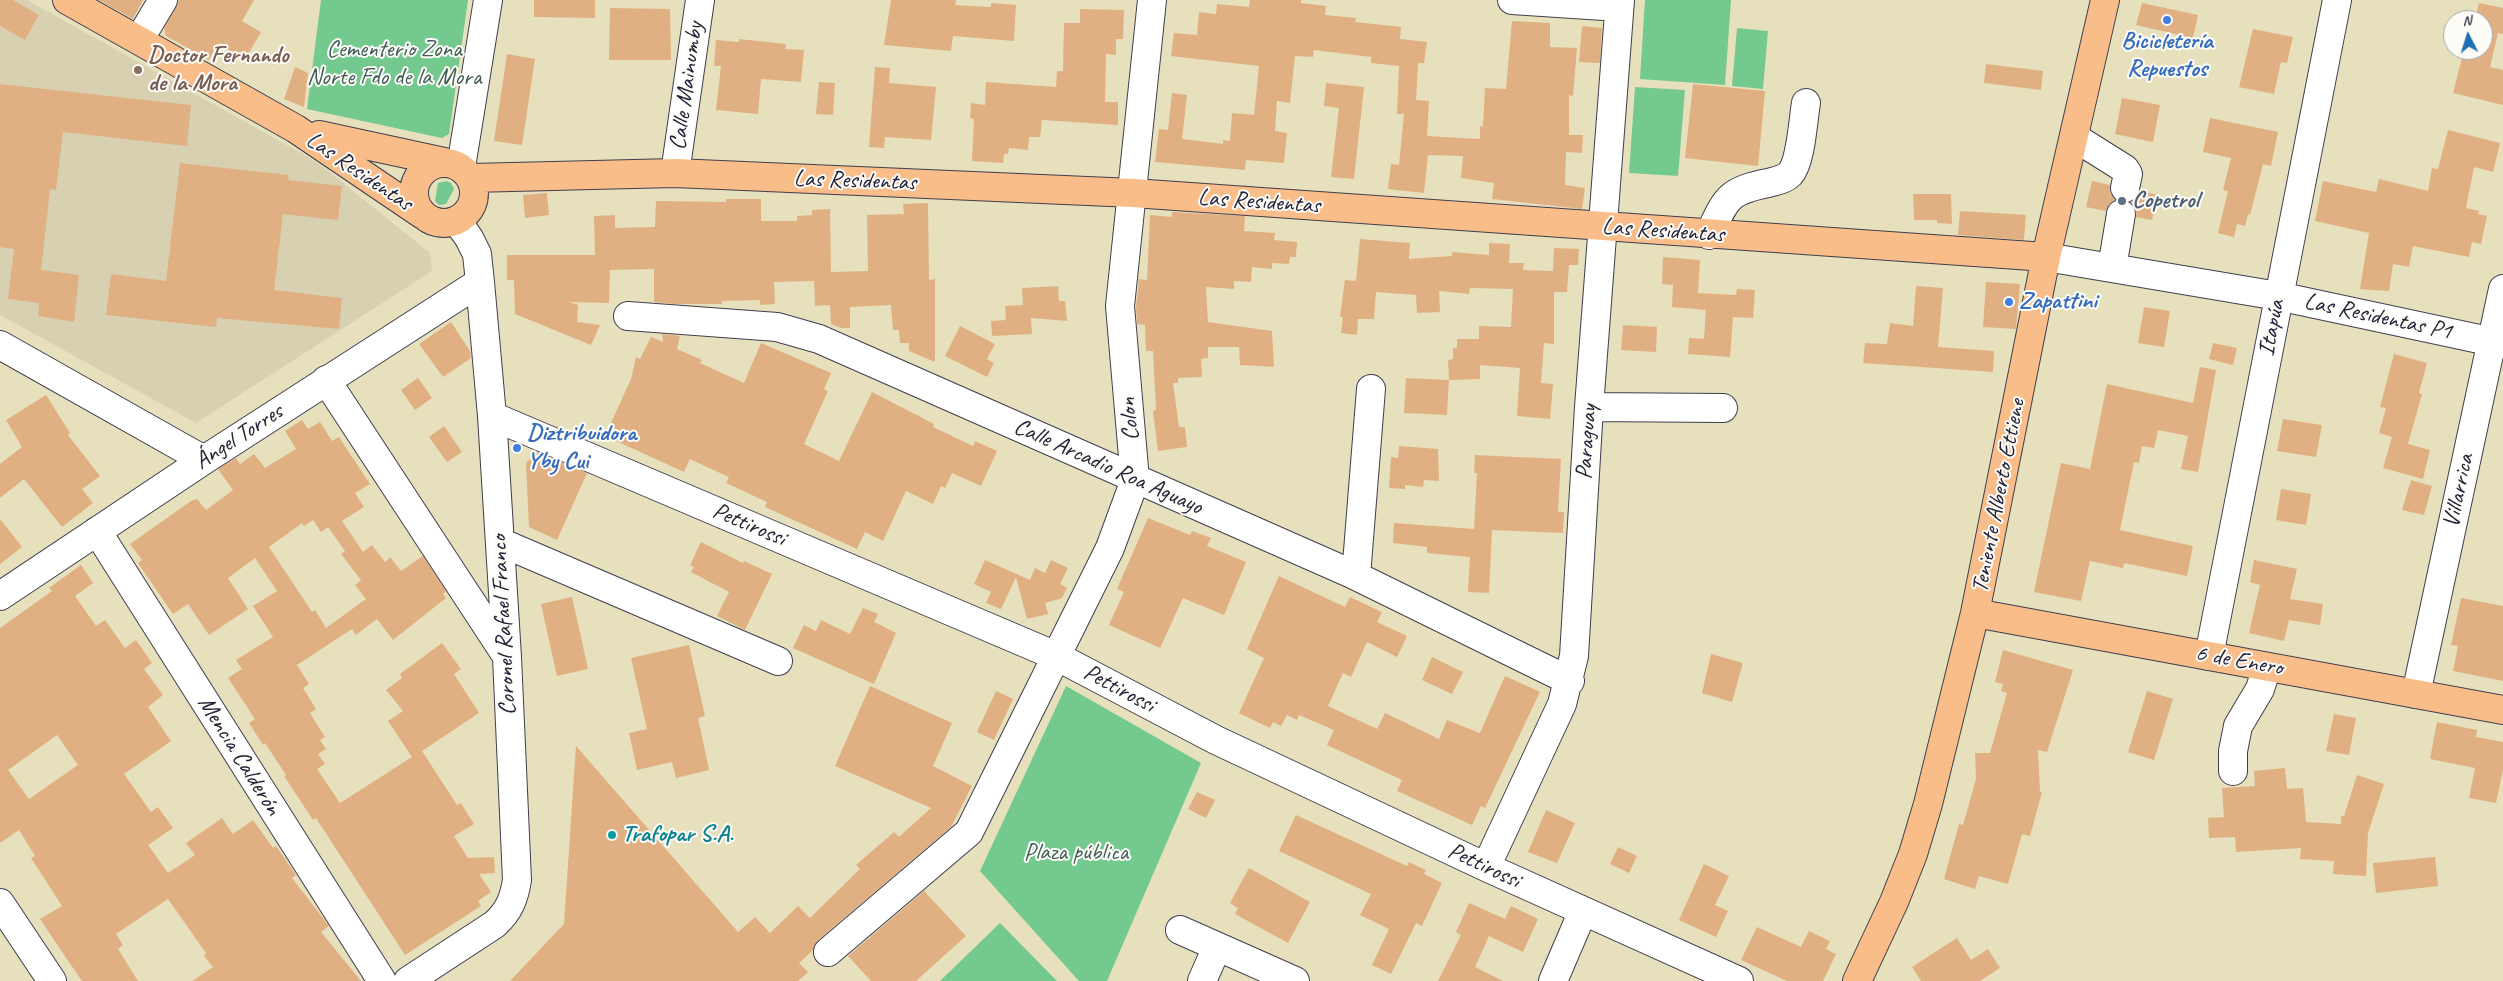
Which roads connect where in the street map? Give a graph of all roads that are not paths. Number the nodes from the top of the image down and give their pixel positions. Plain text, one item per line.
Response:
1 (67, 0) edge
2 (163, 0) edge
3 (488, 0) edge
4 (700, 0) edge
5 (1152, 0) edge
6 (1512, 0) edge
7 (2105, 0) edge
8 (2337, 0) edge
9 (1620, 4) edge
10 (140, 40) junction
11 (1806, 103) dead end
12 (296, 129) junction
13 (2074, 137) junction
14 (459, 169) junction
15 (675, 173) junction
16 (1133, 193) junction
17 (423, 215) junction
18 (457, 221) junction
19 (1604, 227) junction
20 (1709, 235) junction
21 (2046, 257) junction
22 (2112, 268) junction
23 (480, 282) junction
24 (2503, 289) edge
25 (2278, 296) junction
26 (628, 316) dead end
27 (2497, 343) edge
28 (0, 345) edge
29 (326, 380) junction
30 (1371, 389) dead end
31 (1589, 407) junction
32 (1722, 408) dead end
33 (492, 416) junction
34 (204, 460) junction
35 (1135, 480) junction
36 (97, 531) junction
37 (500, 542) junction
38 (1356, 576) junction
39 (0, 596) edge
40 (1975, 613) junction
41 (1056, 656) junction
42 (2209, 656) junction
43 (507, 657) junction
44 (778, 661) dead end
45 (2267, 666) junction
46 (1570, 681) junction
47 (2416, 694) junction
48 (2503, 710) edge
49 (2233, 771) dead end
50 (1486, 867) junction
51 (0, 903) edge
52 (1583, 911) junction
53 (1180, 930) dead end
54 (1218, 947) junction
55 (828, 952) dead end
56 (52, 981) edge
57 (382, 981) edge
58 (408, 981) edge
59 (1202, 981) edge
60 (1295, 981) edge
61 (1553, 981) edge
62 (1739, 981) edge
63 (1857, 981) edge

1 - 10 main road, Las Residentas
2 - 10 street
3 - 14 street
4 - 15 street, Calle Mainumby
5 - 16 street, Colon
6 - 9 street
7 - 13 main road, Teniente Alberto Ettiene
8 - 25 street, Itapúa
9 - 19 street, Paraguay
10 - 12 main road, Las Residentas
11 - 20 street
12 - 14 main road, Las Residentas
12 - 17 main road, Las Residentas
13 - 21 main road, Teniente Alberto Ettiene
13 - 22 street
14 - 15 main road, Las Residentas
14 - 17 main road
14 - 18 main road
15 - 16 main road, Las Residentas
16 - 19 main road, Las Residentas
16 - 35 street, Colon
17 - 18 main road
18 - 23 street, Coronel Rafael Franco
19 - 20 main road, Las Residentas
19 - 31 street, Paraguay
20 - 21 main road, Las Residentas
21 - 22 street, Las Residentas P1
21 - 40 main road, Teniente Alberto Ettiene
22 - 25 street, Las Residentas P1
23 - 29 street, Ángel Torres
23 - 33 street, Coronel Rafael Franco
24 - 27 street, Villarrica
25 - 27 street, Las Residentas P1
25 - 42 street, Itapúa
26 - 35 street, Calle Arcadio Roa Aguayo
27 - 47 street, Villarrica
28 - 34 street
29 - 34 street, Ángel Torres
29 - 43 street
30 - 38 street
31 - 32 street
31 - 46 street, Paraguay
33 - 37 street, Coronel Rafael Franco
33 - 41 street, Pettirossi
34 - 36 street, Ángel Torres
35 - 38 street, Calle Arcadio Roa Aguayo
35 - 41 street, Colon
36 - 39 street, Ángel Torres
36 - 57 street, Mencia Calderón
37 - 43 street, Coronel Rafael Franco
37 - 44 street
38 - 46 street, Calle Arcadio Roa Aguayo
40 - 42 main road, 6 de Enero
40 - 63 main road, Teniente Alberto Ettiene
41 - 50 street, Pettirossi
41 - 55 street, Colon
42 - 45 main road, 6 de Enero
43 - 58 street, Coronel Rafael Franco
45 - 47 main road, 6 de Enero
45 - 49 street
46 - 50 street, Paraguay
47 - 48 main road, 6 de Enero
50 - 52 street, Pettirossi
51 - 56 street
52 - 61 street
52 - 62 street, Pettirossi
53 - 54 street
54 - 59 street
54 - 60 street

